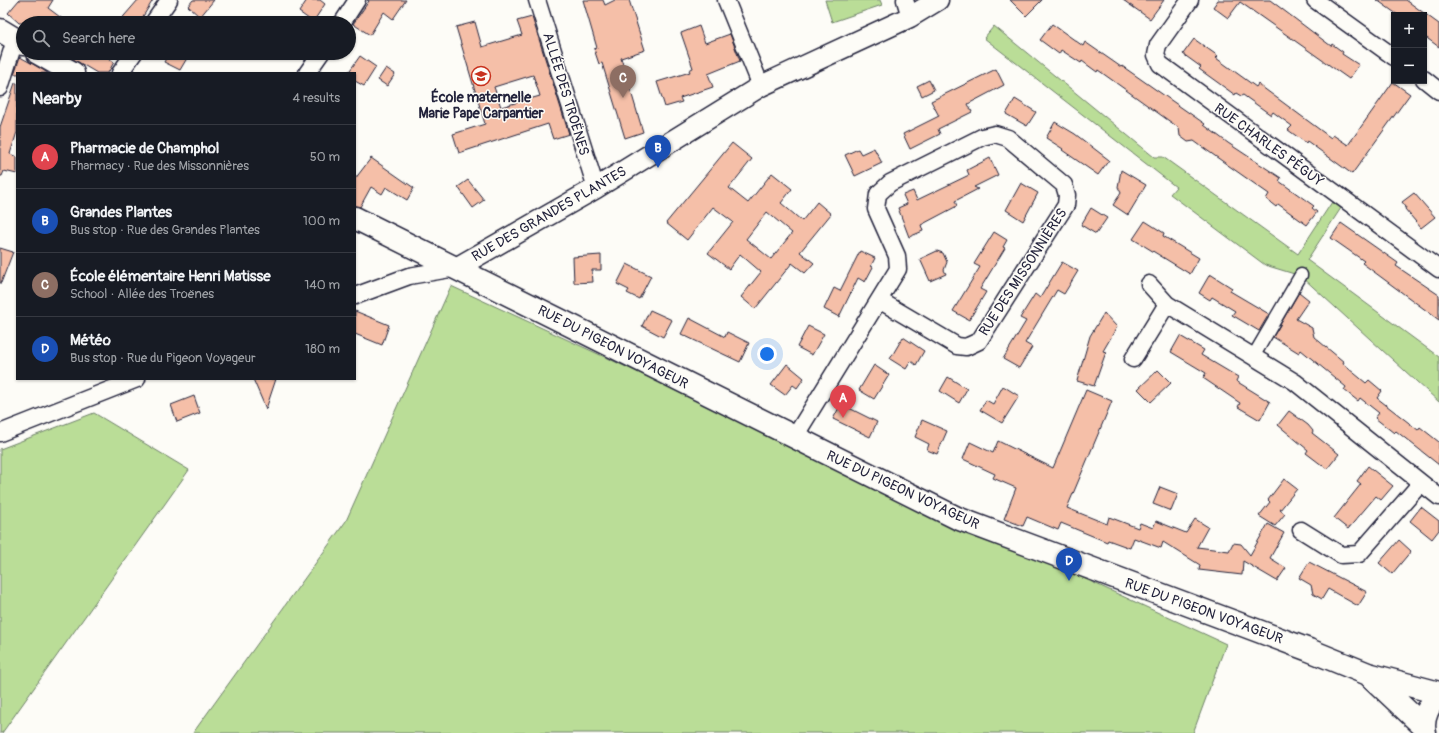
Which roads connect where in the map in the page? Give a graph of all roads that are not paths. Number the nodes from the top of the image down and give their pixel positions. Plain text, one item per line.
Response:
1 (169, 0) edge
2 (358, 0) edge
3 (537, 0) edge
4 (726, 0) edge
5 (938, 0) edge
6 (1190, 0) edge
7 (1315, 0) edge
8 (908, 8) edge
9 (159, 16) edge
10 (347, 16) edge
11 (13, 38) edge
12 (1391, 55) edge
13 (50, 60) edge
14 (129, 60) edge
15 (316, 60) edge
16 (71, 72) edge
17 (121, 72) edge
18 (308, 72) edge
19 (1427, 81) edge
20 (761, 86) junction
21 (0, 88) edge
22 (1439, 90) edge
23 (596, 188) junction
24 (356, 218) edge
25 (456, 268) junction
26 (1439, 269) edge
27 (1301, 276) dead end
28 (1150, 284) dead end
29 (356, 296) edge
30 (879, 300) junction
31 (1167, 304) junction
32 (1253, 357) junction
33 (1132, 359) dead end
34 (134, 380) edge
35 (0, 432) edge
36 (794, 438) junction
37 (1421, 483) junction
38 (1439, 497) edge
39 (1301, 530) dead end
40 (1368, 674) junction
41 (1439, 693) edge
42 (1424, 730) edge

1 - 9 street
2 - 10 street
3 - 23 street, ALLÉE DES TROËNES
4 - 20 street
5 - 8 street, RUE DES GRANDES PLANTES
6 - 26 street, RUE CHARLES PÉGUY
7 - 12 street
8 - 20 street, RUE DES GRANDES PLANTES
11 - 21 street
13 - 16 main road
14 - 17 street
15 - 18 street
19 - 22 street
20 - 23 street, RUE DES GRANDES PLANTES
23 - 25 street, RUE DES GRANDES PLANTES
24 - 25 main road, RUE DU PIGEON VOYAGEUR
25 - 29 street
25 - 36 main road, RUE DU PIGEON VOYAGEUR
27 - 32 street
28 - 31 street
30 - 30 street, RUE DES MISSONNIÈRES
30 - 36 street, RUE DES MISSONNIÈRES
31 - 32 street
31 - 33 street
32 - 37 street
34 - 35 street
36 - 40 main road, RUE DU PIGEON VOYAGEUR
37 - 38 street
37 - 39 street
40 - 41 main road, RUE DU PIGEON VOYAGEUR
40 - 42 main road, RUE DU PIGEON VOYAGEUR
41 - 42 main road

